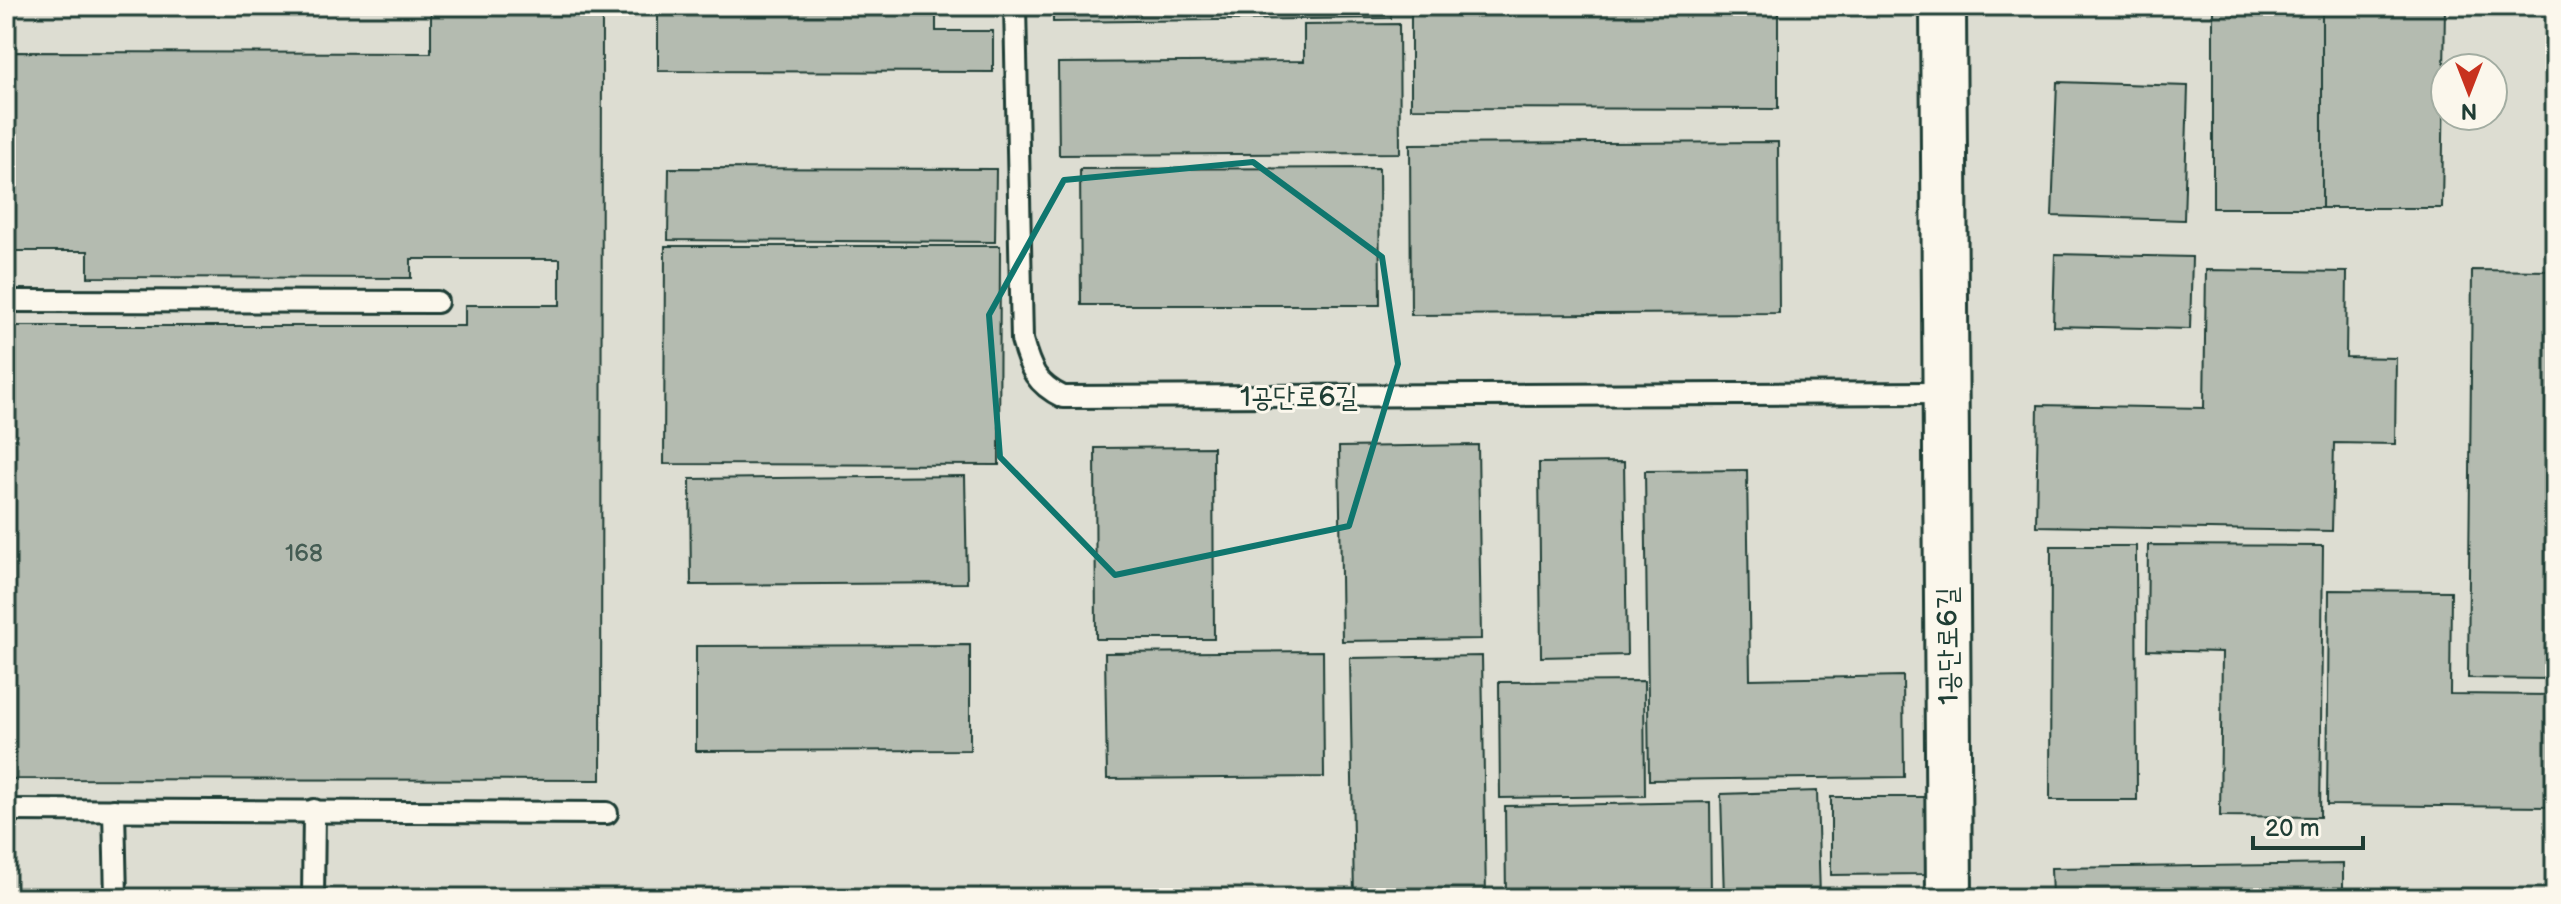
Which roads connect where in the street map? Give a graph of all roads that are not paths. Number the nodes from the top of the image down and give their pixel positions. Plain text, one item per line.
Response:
1 (1015, 6) edge
2 (1943, 6) edge
3 (6, 301) edge
4 (437, 302) dead end
5 (1944, 393) junction
6 (6, 810) edge
7 (114, 810) junction
8 (314, 810) junction
9 (607, 813) dead end
10 (116, 898) edge
11 (313, 898) edge
12 (1949, 898) edge

1 - 5 lane, 1공단로6길
2 - 5 street, 1공단로6길
3 - 4 lane
5 - 12 street, 1공단로6길
6 - 7 lane
7 - 8 lane
7 - 10 lane
8 - 9 lane
8 - 11 lane

